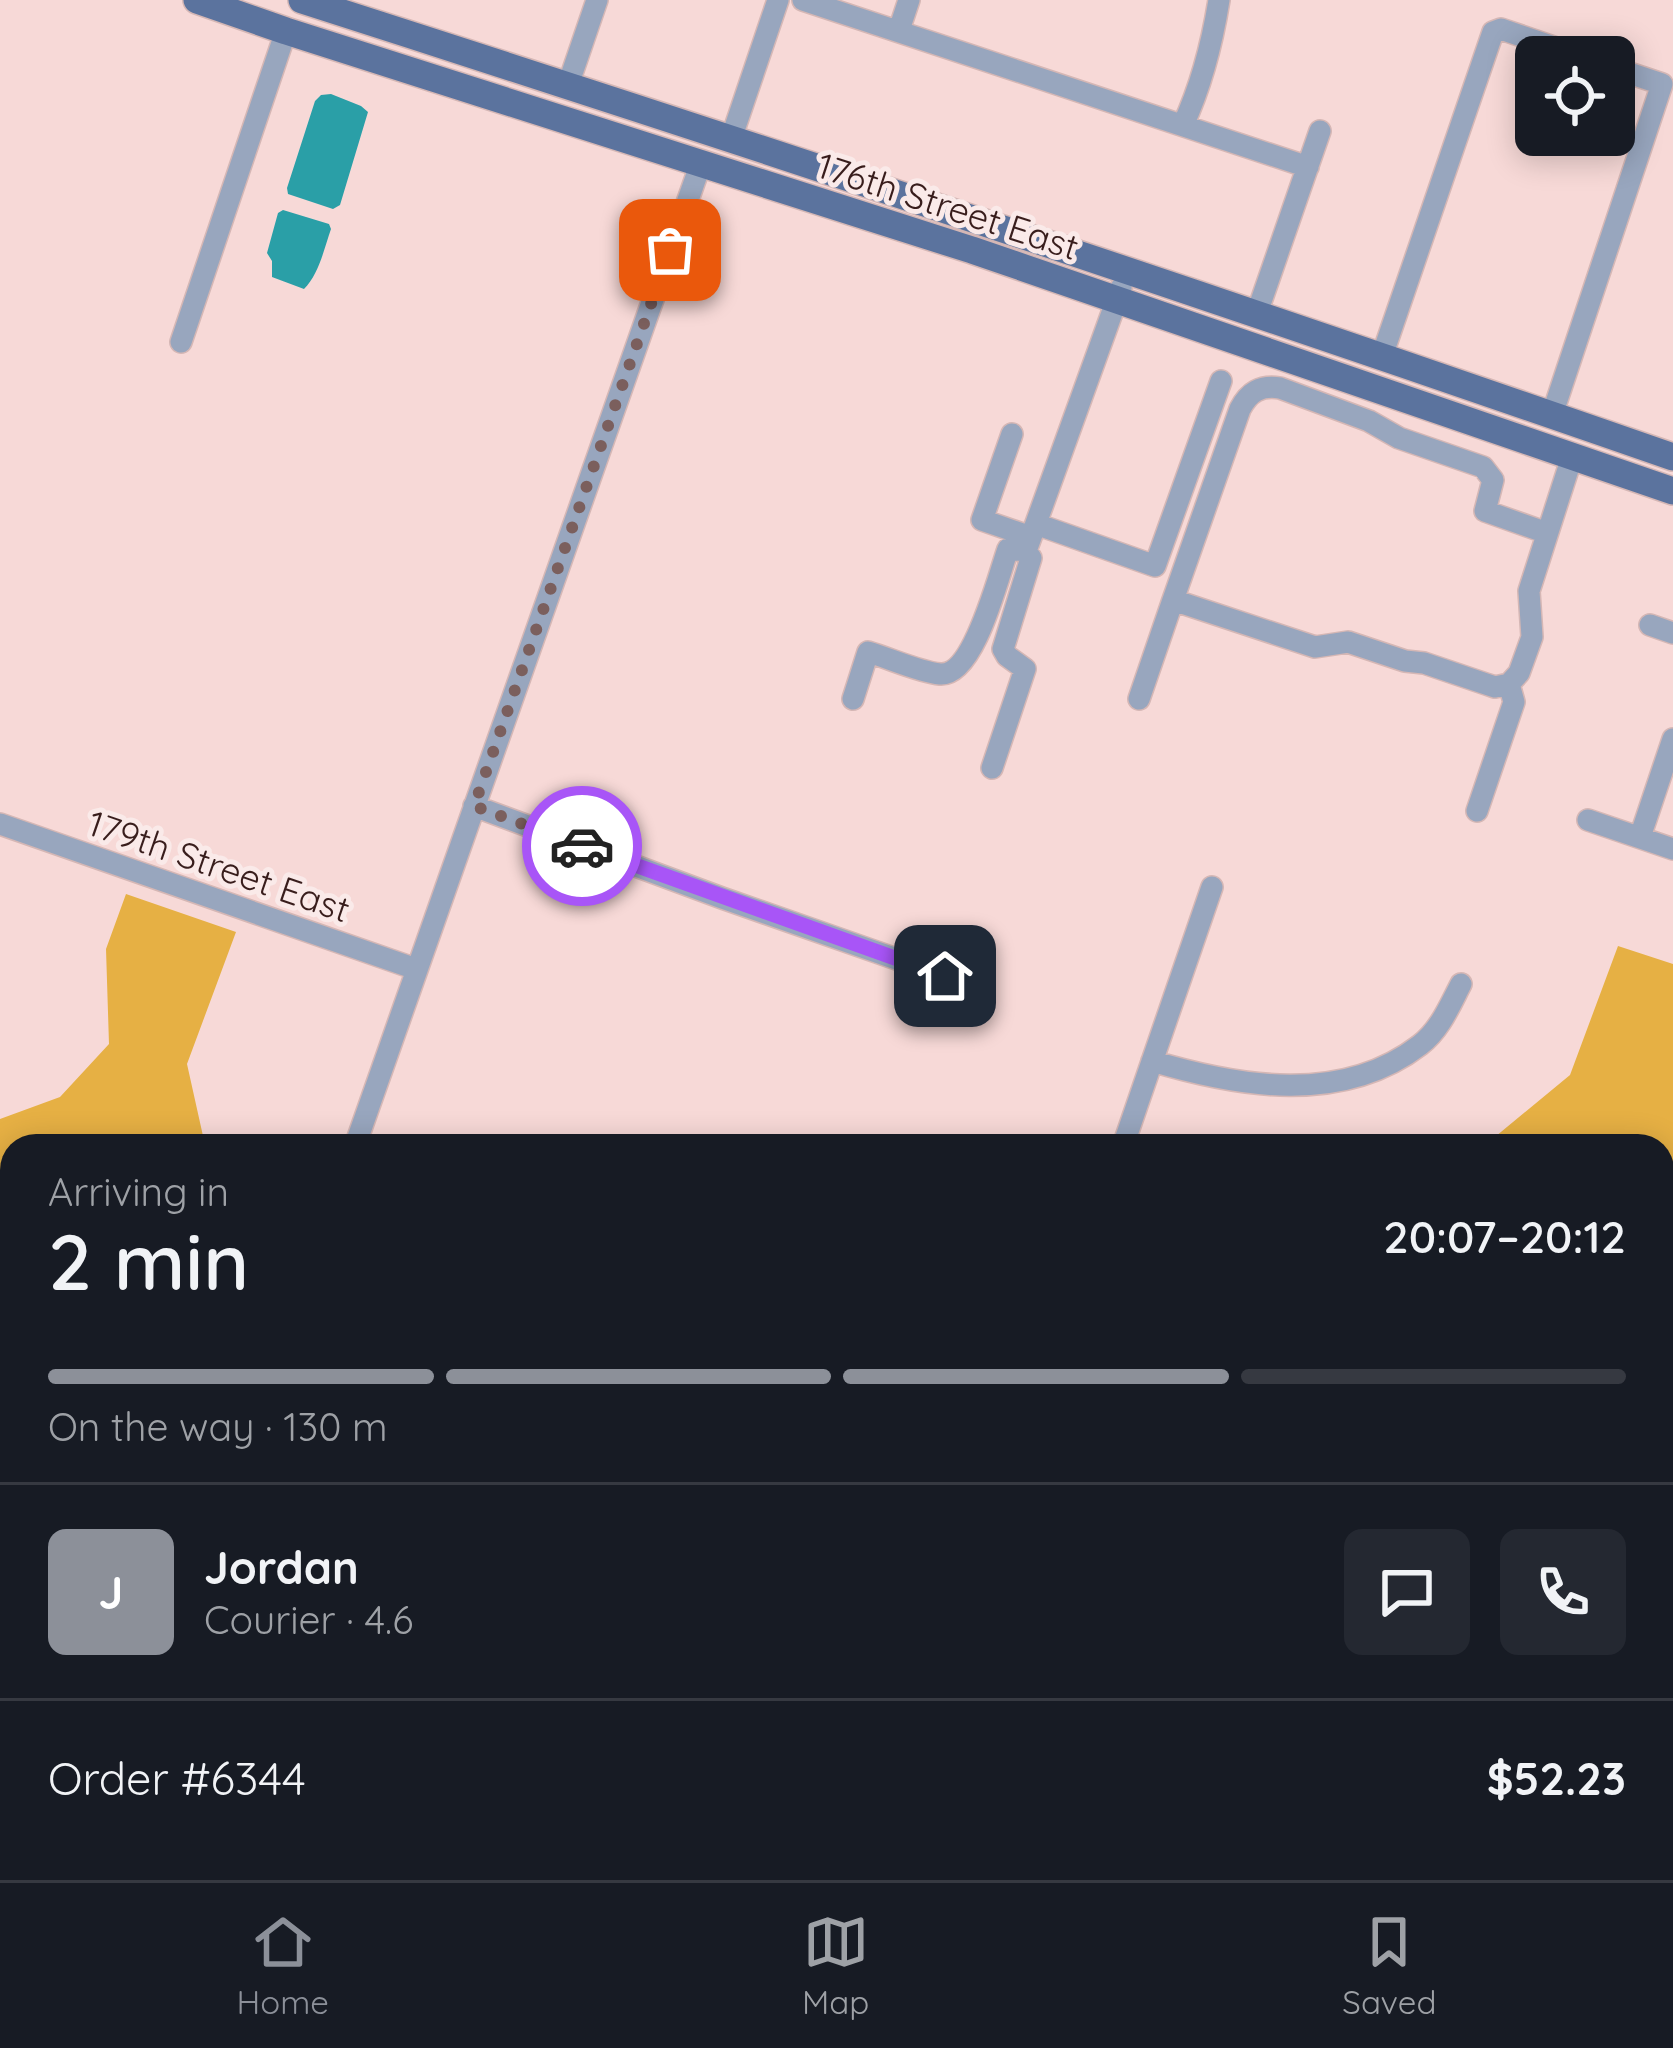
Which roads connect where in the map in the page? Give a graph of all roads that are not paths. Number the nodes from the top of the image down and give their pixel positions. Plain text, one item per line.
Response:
1 (197, 0) edge
2 (302, 0) edge
3 (597, 0) edge
4 (778, 0) edge
5 (804, 0) edge
6 (909, 0) edge
7 (1219, 0) edge
8 (899, 30) junction
9 (286, 31) junction
10 (1522, 36) edge
11 (1635, 75) edge
12 (568, 85) junction
13 (1183, 124) junction
14 (1320, 131) dead end
15 (731, 140) junction
16 (701, 163) junction
17 (1308, 167) junction
18 (1119, 294) junction
19 (1257, 313) junction
20 (181, 342) dead end
21 (1382, 356) junction
22 (1221, 381) dead end
23 (1552, 415) junction
24 (1012, 434) dead end
25 (1572, 457) junction
26 (1673, 457) edge
27 (1673, 491) edge
28 (1547, 533) junction
29 (1031, 537) junction
30 (1174, 600) junction
31 (1650, 626) dead end
32 (1673, 633) edge
33 (1509, 684) junction
34 (853, 699) dead end
35 (1138, 699) dead end
36 (1673, 740) edge
37 (992, 768) dead end
38 (474, 806) junction
39 (1477, 811) dead end
40 (1588, 820) dead end
41 (0, 824) edge
42 (1640, 837) junction
43 (1673, 848) edge
44 (1212, 887) dead end
45 (416, 969) junction
46 (945, 976) dead end
47 (1461, 984) dead end
48 (1152, 1061) junction
49 (359, 1134) edge
50 (1128, 1134) edge

1 - 9 main road, 176th Street East
2 - 12 main road, 176th Street East
3 - 12 street
4 - 15 street
5 - 8 street
6 - 8 street
7 - 13 street
8 - 13 street
9 - 12 main road
9 - 16 main road, 176th Street East
9 - 20 street
10 - 21 street
11 - 23 street
12 - 15 main road, 176th Street East
13 - 17 street
14 - 17 street
15 - 19 main road, 176th Street East
16 - 18 main road, 176th Street East
16 - 38 street
17 - 19 street
18 - 19 main road
18 - 25 main road, 176th Street East
18 - 29 street
19 - 21 main road, 176th Street East
21 - 23 main road, 176th Street East
22 - 29 street
23 - 26 main road, 176th Street East
24 - 29 street
25 - 27 main road, 176th Street East
25 - 28 street
28 - 30 street
28 - 33 street
29 - 34 street
29 - 37 street
30 - 33 street
30 - 35 street
31 - 32 street
33 - 39 street
36 - 42 street
38 - 45 street
38 - 46 street
40 - 42 street
41 - 45 street, 179th Street East
42 - 43 street
44 - 48 street
45 - 49 street
47 - 48 street
48 - 50 street

